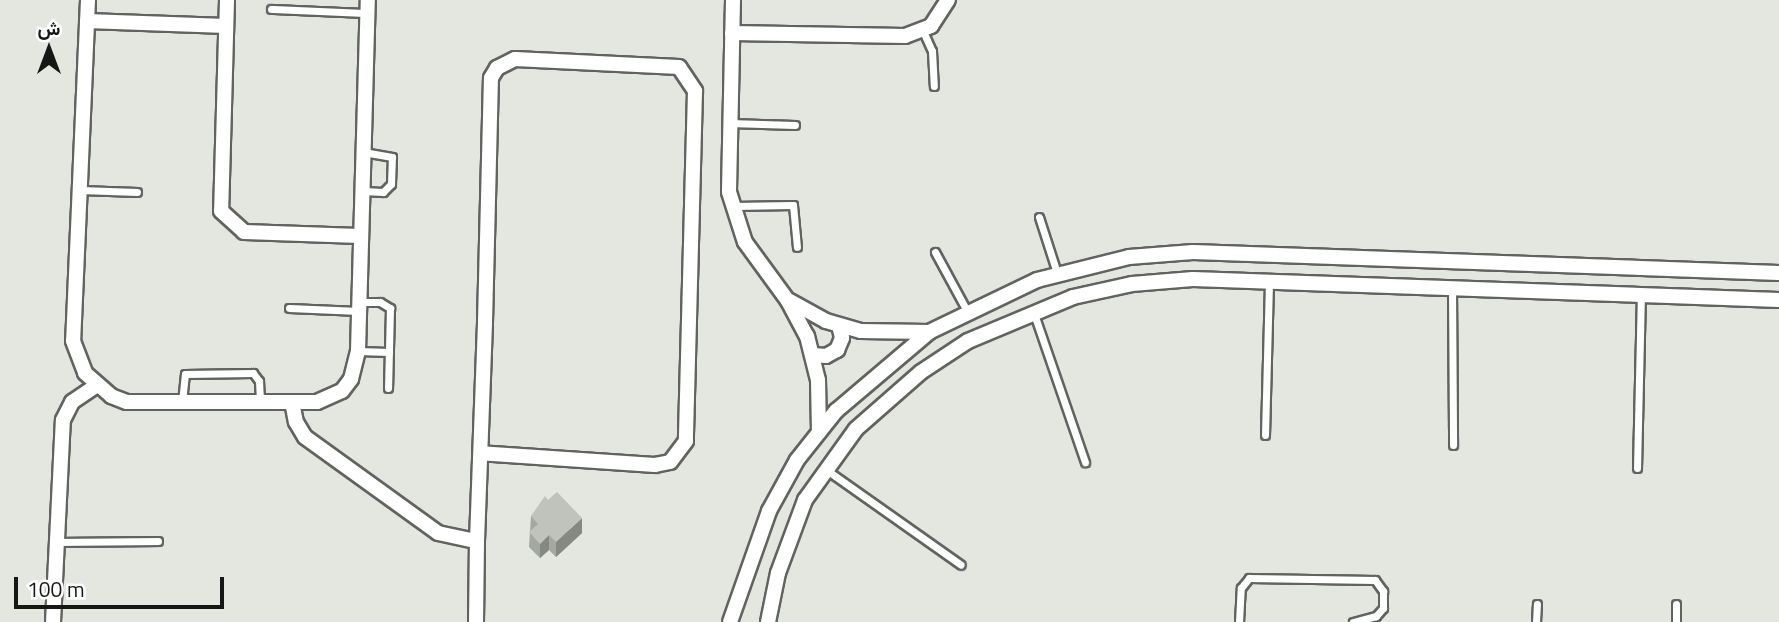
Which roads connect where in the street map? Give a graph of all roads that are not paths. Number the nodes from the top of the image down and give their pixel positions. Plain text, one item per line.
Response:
1 (88, 0) edge
2 (227, 0) edge
3 (733, 0) edge
4 (948, 0) edge
5 (368, 7) edge
6 (271, 9) dead end
7 (87, 21) junction
8 (226, 26) junction
9 (923, 31) junction
10 (732, 33) junction
11 (934, 86) dead end
12 (729, 123) junction
13 (795, 125) dead end
14 (363, 152) junction
15 (80, 190) junction
16 (361, 191) junction
17 (136, 192) dead end
18 (732, 206) junction
19 (1039, 217) dead end
20 (360, 236) junction
21 (797, 247) dead end
22 (935, 252) dead end
23 (1307, 256) junction
24 (1724, 271) junction
25 (1779, 273) edge
26 (1056, 274) junction
27 (1269, 281) junction
28 (1305, 282) junction
29 (1452, 288) junction
30 (1642, 295) junction
31 (1724, 298) junction
32 (1779, 300) edge
33 (788, 301) junction
34 (359, 306) junction
35 (289, 308) dead end
36 (1033, 310) junction
37 (967, 311) junction
38 (839, 326) junction
39 (929, 332) junction
40 (358, 351) junction
41 (389, 352) junction
42 (813, 355) junction
43 (96, 386) junction
44 (388, 388) dead end
45 (182, 402) junction
46 (260, 402) junction
47 (292, 402) junction
48 (818, 432) junction
49 (1265, 435) dead end
50 (1453, 445) dead end
51 (481, 453) junction
52 (1086, 462) dead end
53 (1637, 468) dead end
54 (825, 469) junction
55 (56, 541) junction
56 (158, 541) dead end
57 (477, 541) junction
58 (961, 565) dead end
59 (1537, 604) dead end
60 (1676, 604) dead end
61 (53, 622) edge
62 (476, 622) edge
63 (730, 622) edge
64 (768, 622) edge
65 (1239, 622) edge
66 (1353, 622) edge
67 (1536, 622) edge
68 (1676, 622) edge

1 - 7 street
2 - 8 street
3 - 10 street
4 - 9 street
5 - 6 lane
5 - 14 street
7 - 8 street
7 - 15 street
8 - 20 street
9 - 10 street
9 - 11 lane
10 - 12 street
12 - 13 lane
12 - 18 street
14 - 16 street
14 - 16 lane
15 - 17 lane
15 - 43 street
16 - 20 street
18 - 21 lane
18 - 33 street
19 - 26 lane
20 - 34 street
22 - 37 lane
23 - 24 street
23 - 26 street
23 - 28 street
24 - 25 street
24 - 31 street
26 - 37 street
27 - 28 street
27 - 36 street
27 - 49 lane
28 - 29 street
29 - 30 street
29 - 50 lane
30 - 31 street
30 - 53 lane
31 - 32 street
33 - 38 street
33 - 42 street
34 - 35 lane
34 - 40 street
34 - 41 lane
36 - 52 lane
36 - 54 street
37 - 39 street
38 - 39 street
38 - 42 street
39 - 48 street
40 - 41 lane
40 - 47 street
41 - 44 lane
42 - 48 street
43 - 45 street
43 - 55 street
45 - 46 street
45 - 46 lane
46 - 47 street
47 - 57 street
48 - 63 street
51 - 51 street
51 - 57 street
54 - 58 lane
54 - 64 street
55 - 56 lane
55 - 61 street
57 - 62 street
59 - 67 lane
60 - 68 lane
65 - 66 lane

